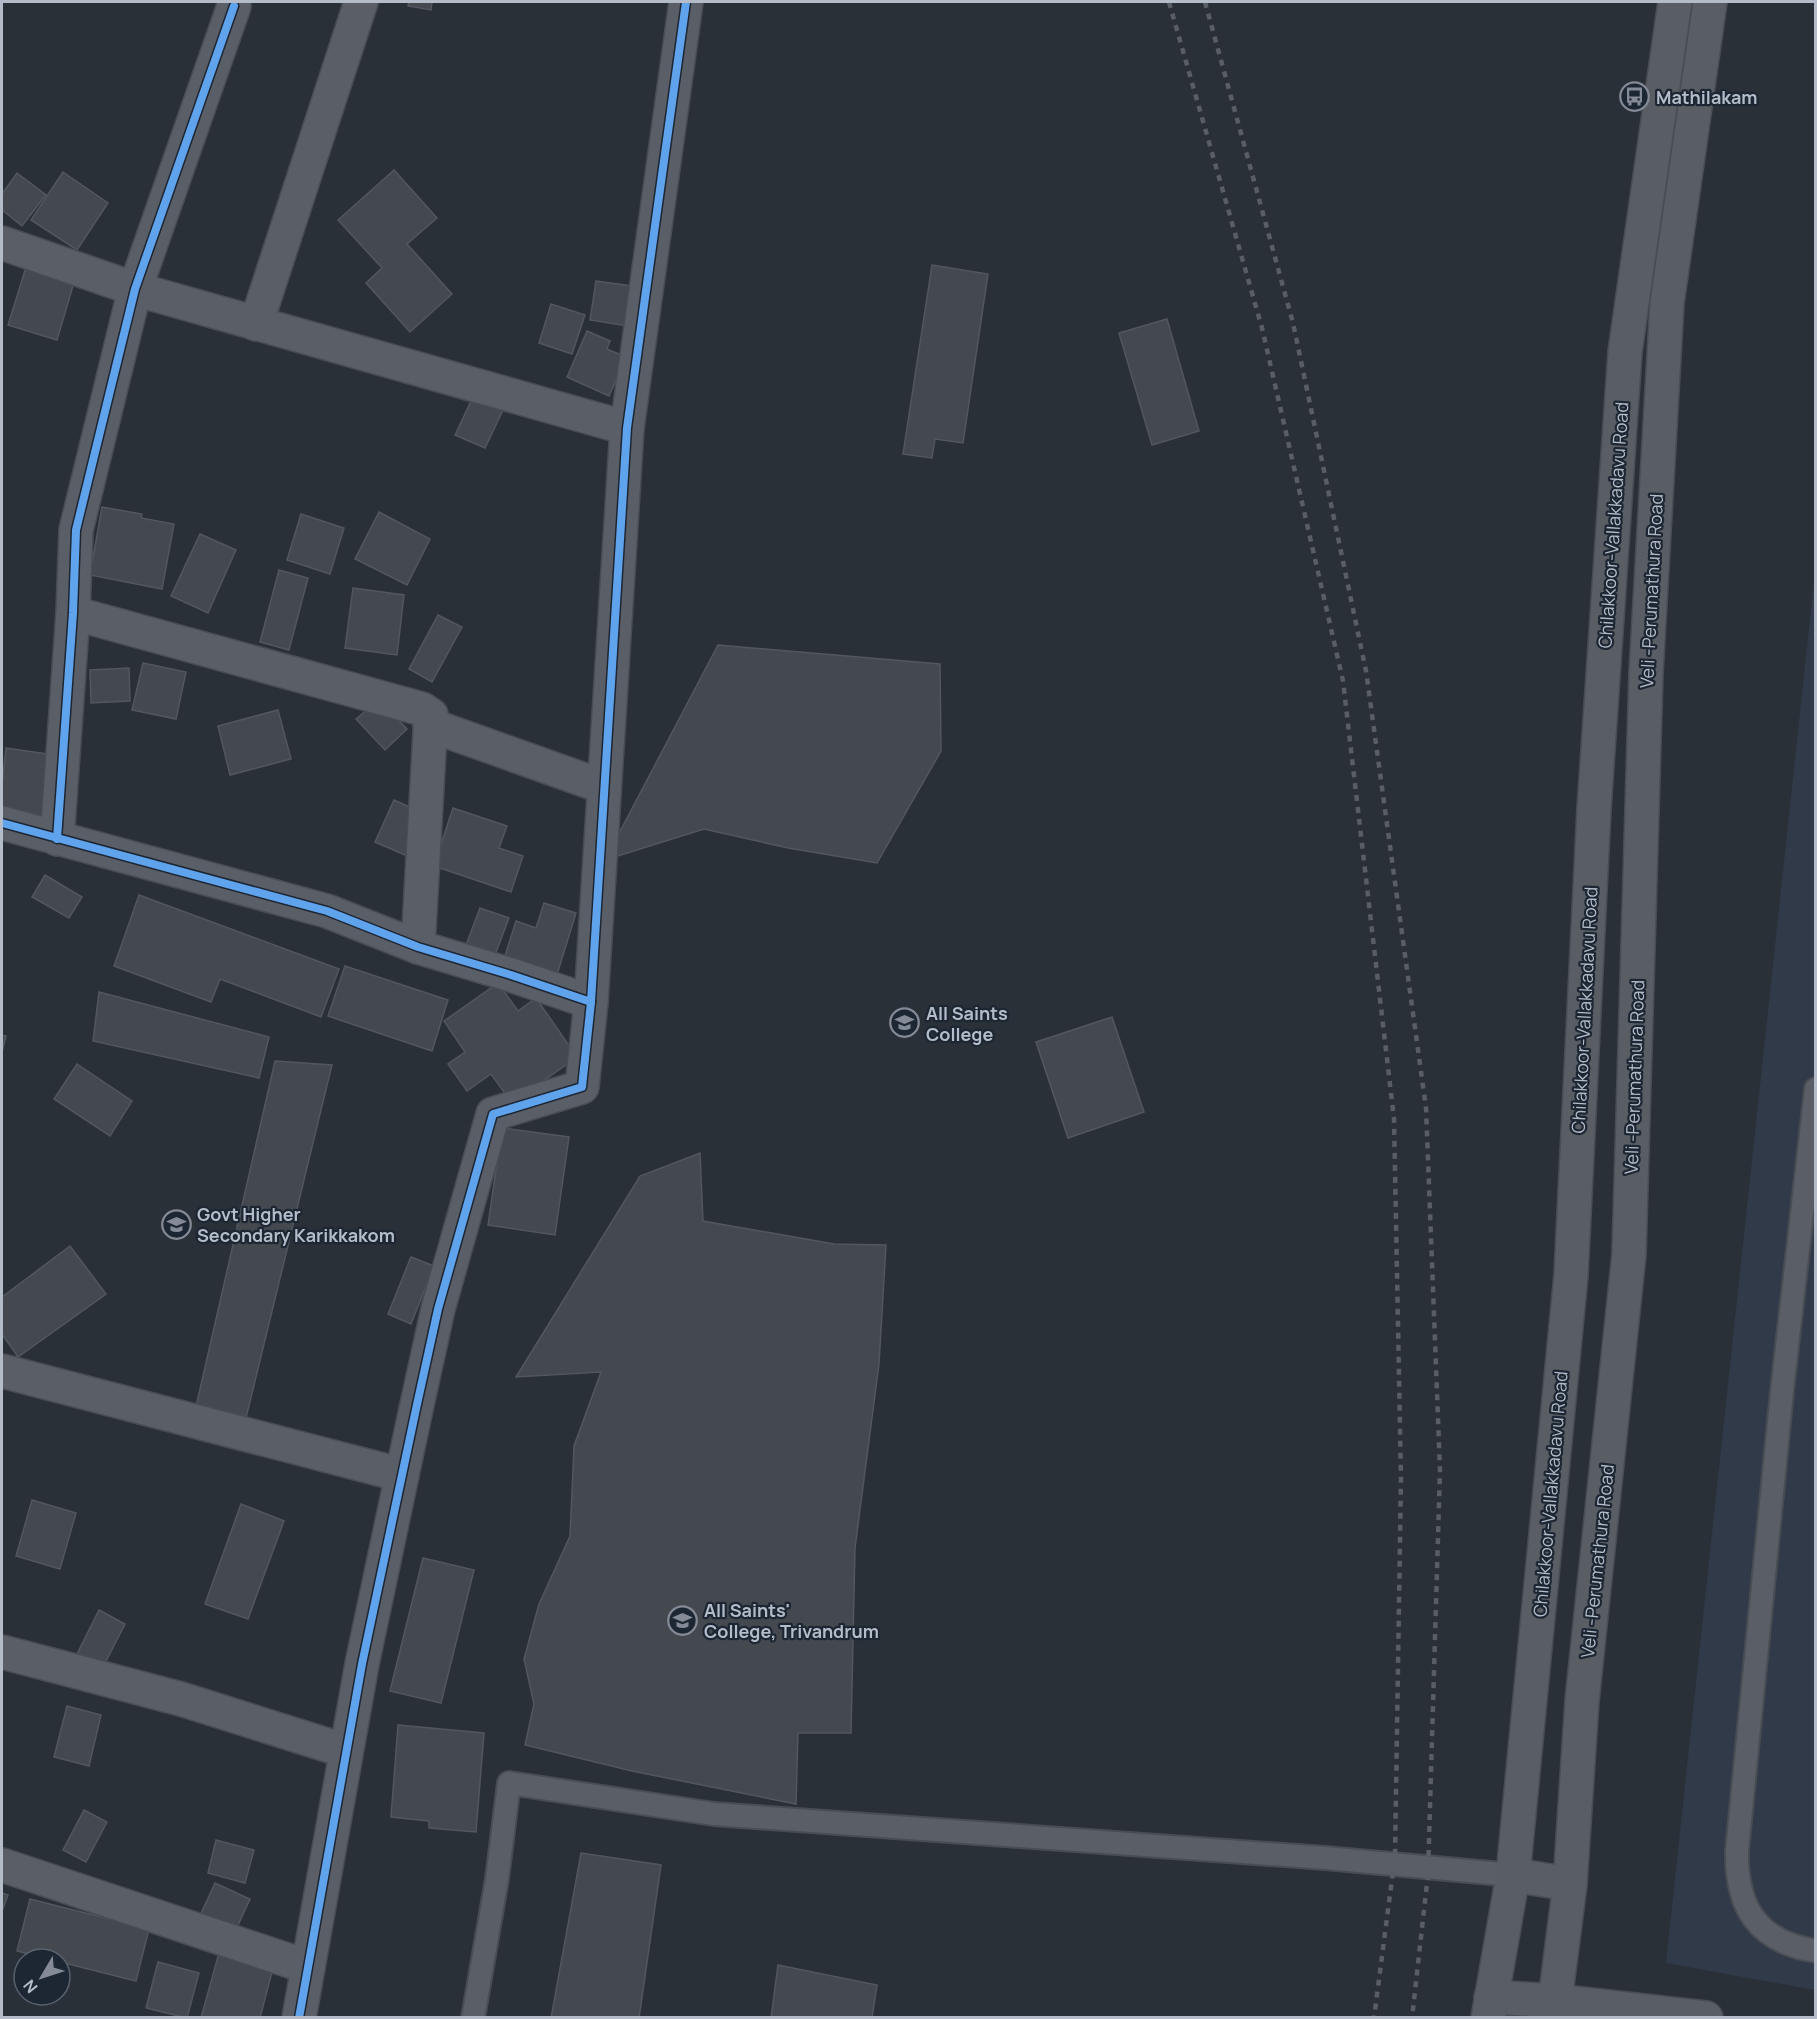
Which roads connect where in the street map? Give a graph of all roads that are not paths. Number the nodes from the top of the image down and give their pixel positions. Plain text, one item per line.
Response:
1 (361, 2) edge
2 (686, 2) edge
3 (1675, 2) edge
4 (1710, 2) edge
5 (234, 6) dead end
6 (2, 243) edge
7 (135, 289) junction
8 (256, 324) junction
9 (627, 428) junction
10 (73, 613) junction
11 (430, 725) junction
12 (604, 787) junction
13 (2, 823) edge
14 (57, 839) junction
15 (418, 947) junction
16 (591, 1002) junction
17 (1815, 1089) edge
18 (2, 1371) edge
19 (402, 1475) junction
20 (2, 1652) edge
21 (346, 1751) junction
22 (2, 1865) edge
23 (1513, 1875) junction
24 (1570, 1884) junction
25 (1815, 1951) edge
26 (308, 1967) junction
27 (1489, 2007) edge
28 (1553, 2009) edge
29 (299, 2018) edge
30 (474, 2018) edge
31 (1706, 2018) edge

1 - 8 street
2 - 9 street
3 - 23 main road, Chilakkoor-Vallakkadavu Road
4 - 24 main road, Veli -Perumathura Road
5 - 7 street
6 - 7 street
7 - 8 street
7 - 10 street
8 - 9 street
9 - 12 street
10 - 11 street
10 - 14 street
11 - 12 street
11 - 15 street
12 - 16 street
13 - 14 street
14 - 15 street
15 - 16 street
16 - 19 street
17 - 25 lane
18 - 19 street
19 - 21 street
20 - 21 street
21 - 26 street
22 - 26 street
23 - 24 main road
23 - 27 main road, Chilakkoor-Vallakkadavu Road
23 - 30 lane
24 - 28 main road, Veli -Perumathura Road
26 - 29 street
27 - 28 main road
28 - 31 main road

